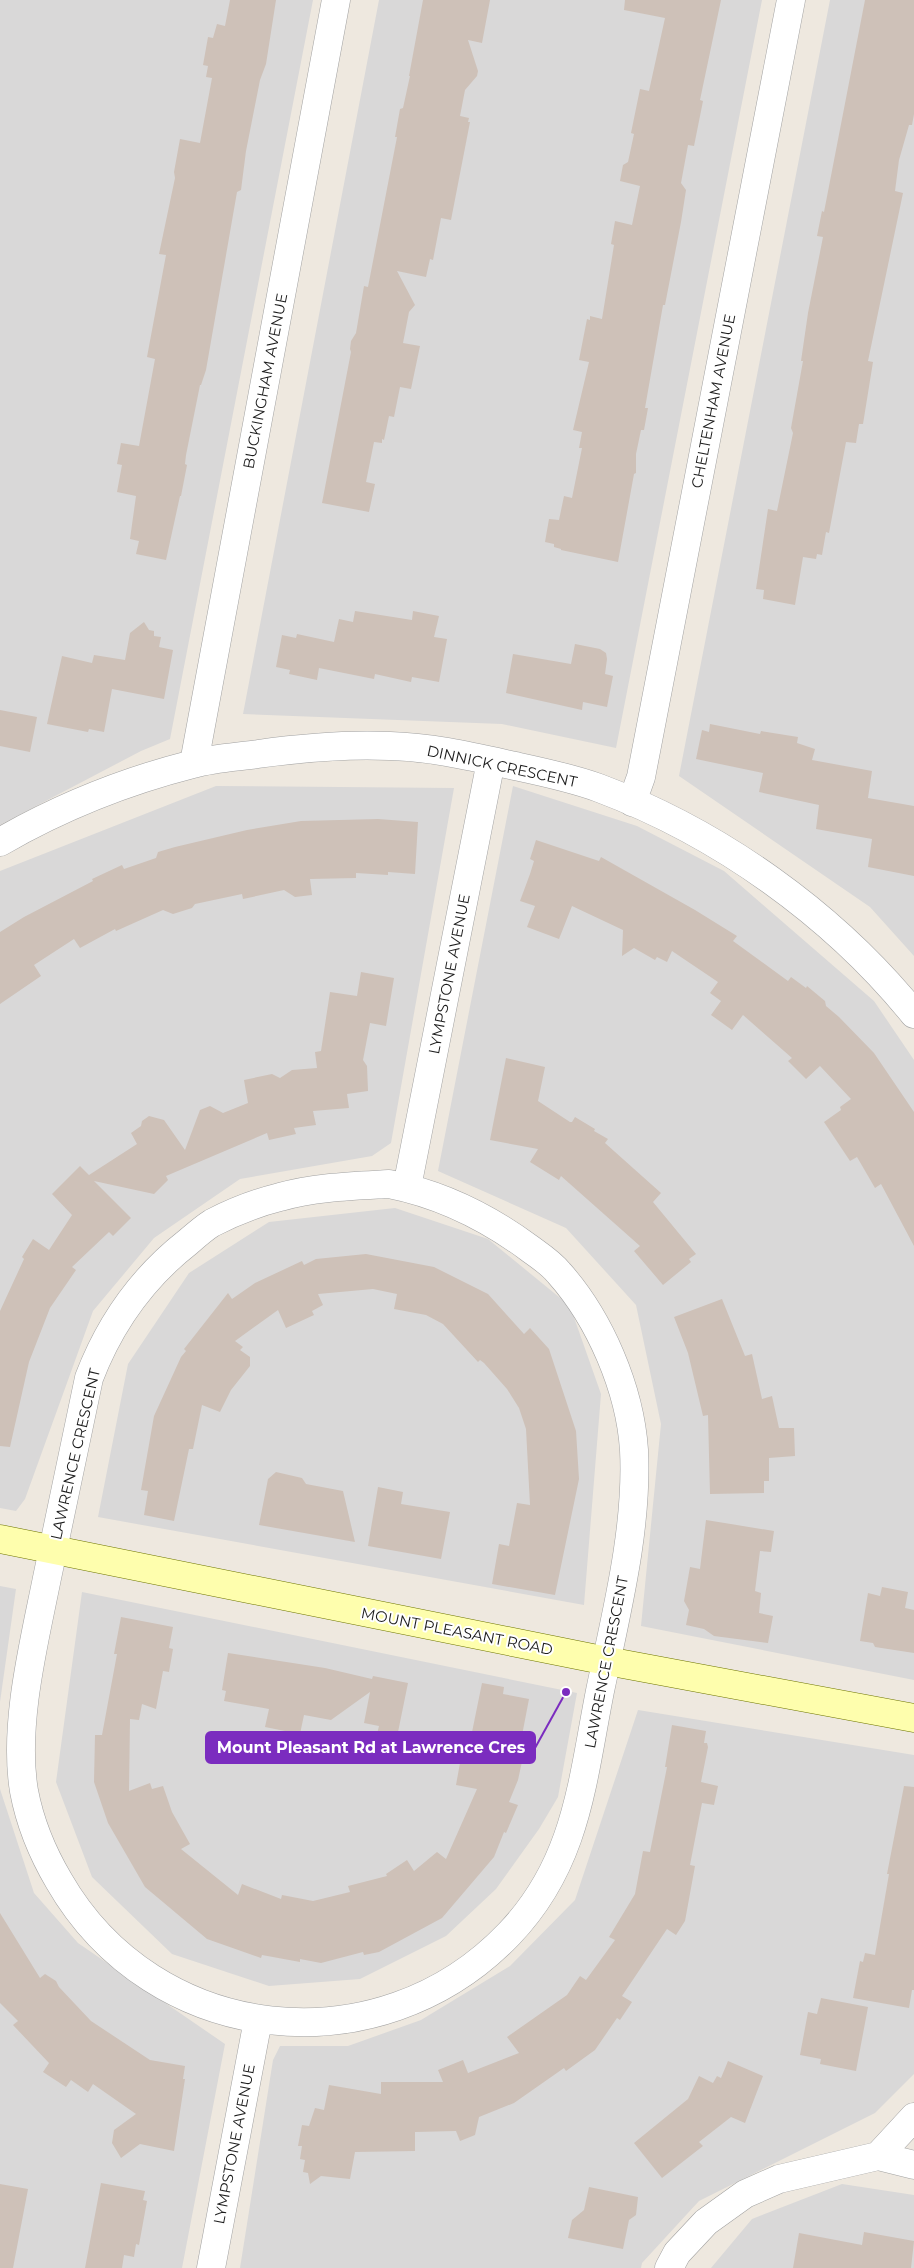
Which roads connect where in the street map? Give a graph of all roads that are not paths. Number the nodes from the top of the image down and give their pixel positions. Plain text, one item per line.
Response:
1 (336, 0) edge
2 (791, 0) edge
3 (491, 761) junction
4 (194, 763) junction
5 (632, 802) junction
6 (0, 842) edge
7 (914, 1014) edge
8 (407, 1187) junction
9 (0, 1539) edge
10 (53, 1549) junction
11 (607, 1661) junction
12 (914, 1718) edge
13 (258, 2020) junction
14 (914, 2117) edge
15 (878, 2156) junction
16 (914, 2165) edge
17 (211, 2268) edge
18 (669, 2268) edge

1 - 4 street, BUCKINGHAM AVENUE
2 - 5 street, CHELTENHAM AVENUE
3 - 4 street, DINNICK CRESCENT
3 - 5 street, DINNICK CRESCENT
3 - 8 street, LYMPSTONE AVENUE
4 - 6 street, DINNICK CRESCENT
5 - 7 street, DINNICK CRESCENT
8 - 10 street, LAWRENCE CRESCENT
8 - 11 street, LAWRENCE CRESCENT
9 - 10 main road, MOUNT PLEASANT ROAD
10 - 11 main road, MOUNT PLEASANT ROAD
10 - 13 street, LAWRENCE CRESCENT
11 - 12 main road, MOUNT PLEASANT ROAD
11 - 13 street, LAWRENCE CRESCENT
13 - 17 street, LYMPSTONE AVENUE
14 - 15 street
15 - 16 street
15 - 18 street

